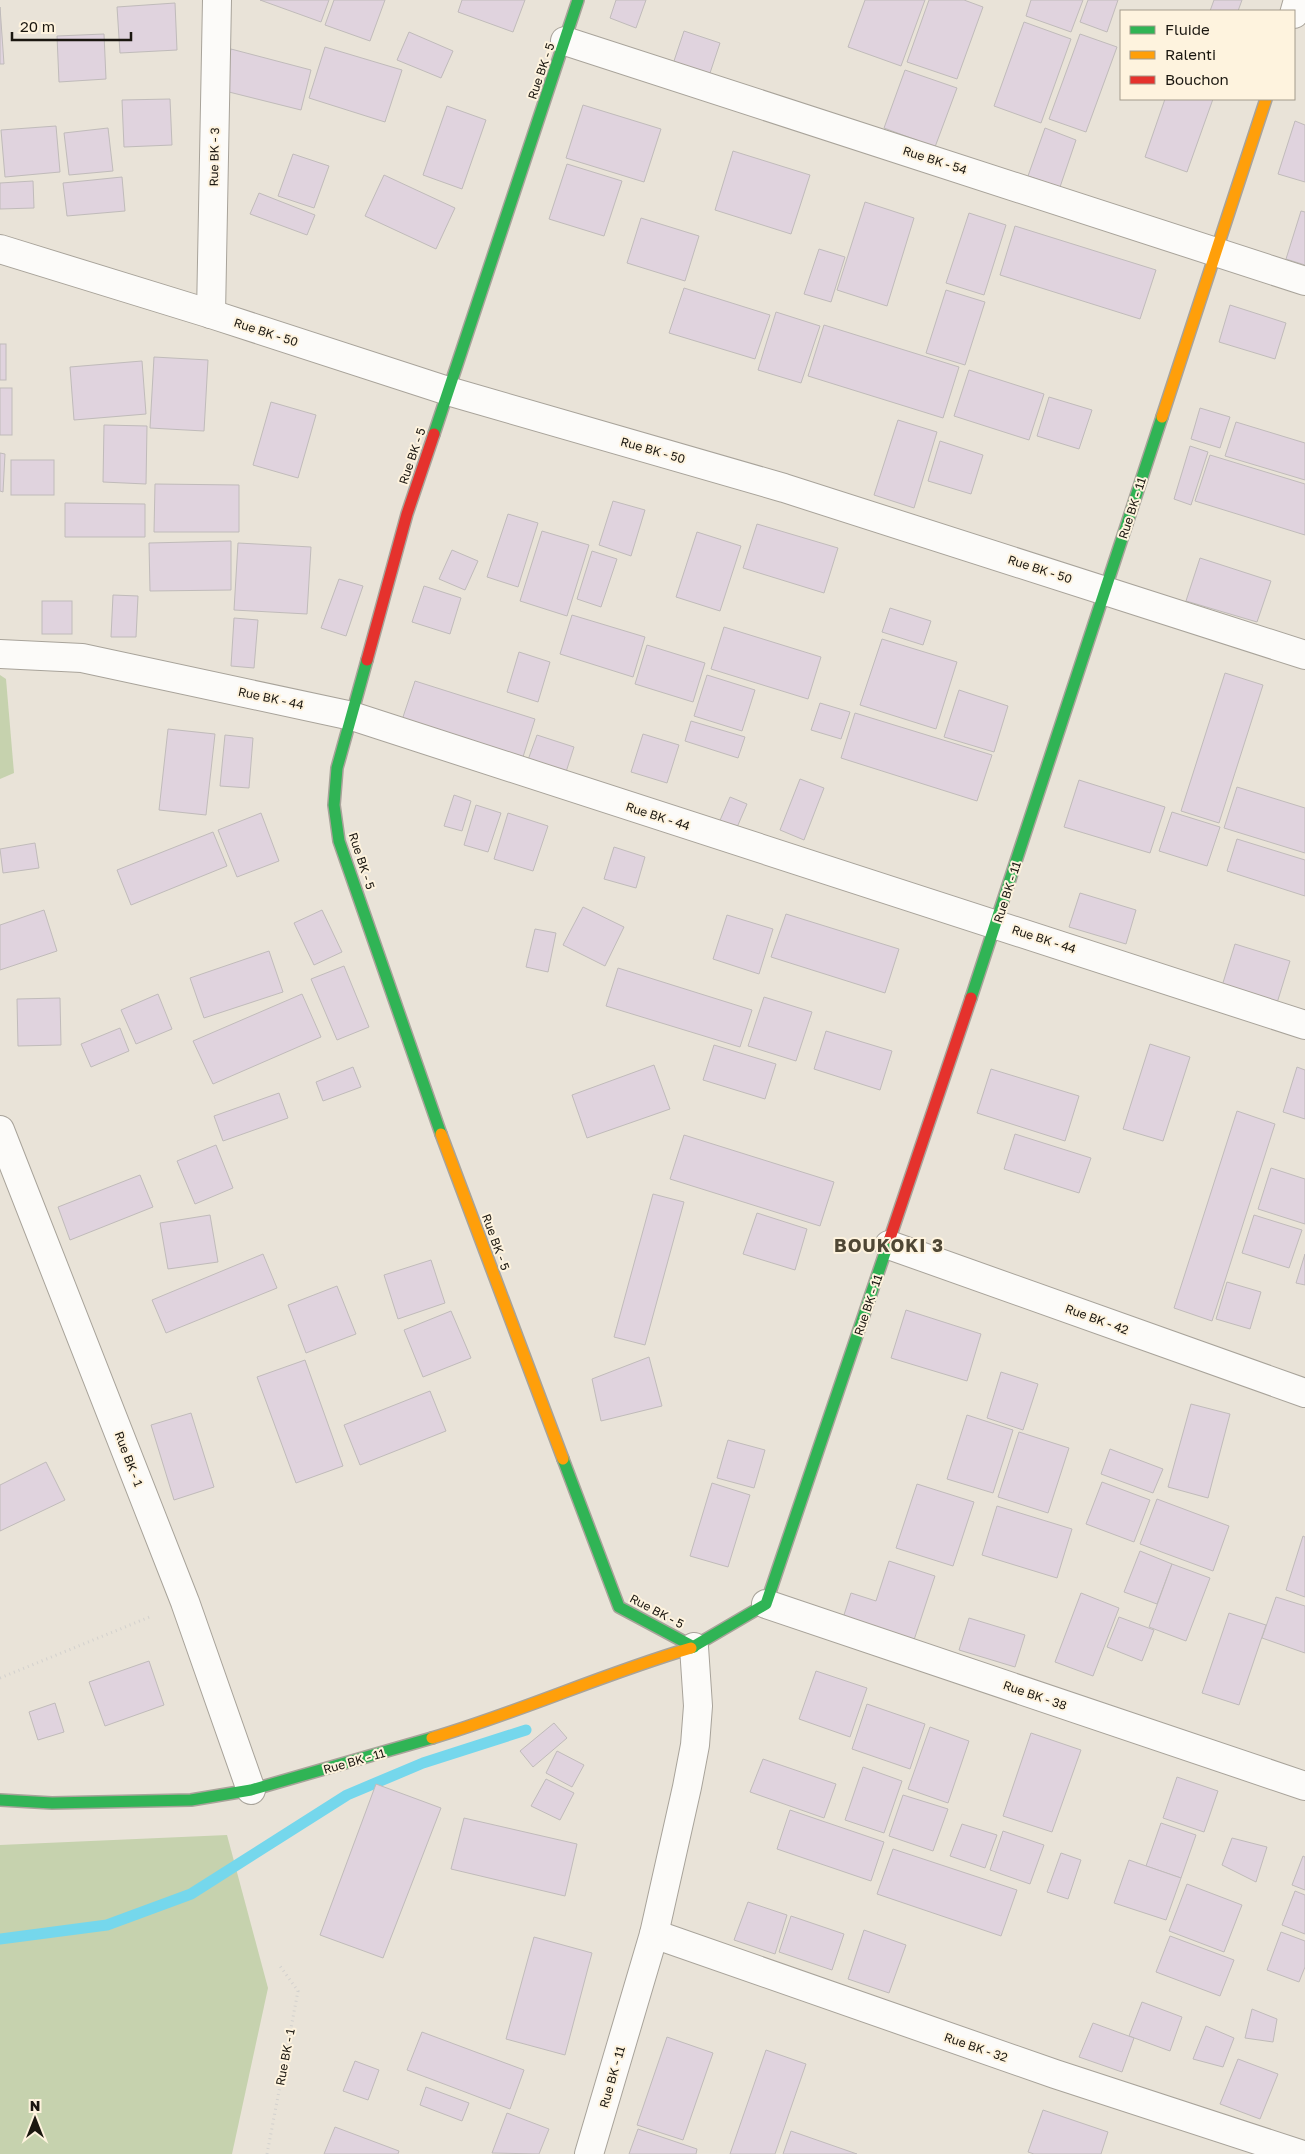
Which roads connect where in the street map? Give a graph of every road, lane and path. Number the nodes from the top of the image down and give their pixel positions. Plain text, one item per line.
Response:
1 (217, 0) edge
2 (578, 0) edge
3 (565, 41) junction
4 (1266, 100) edge
5 (0, 249) edge
6 (1215, 253) junction
7 (1305, 281) edge
8 (211, 314) junction
9 (448, 391) junction
10 (1106, 590) junction
11 (0, 654) edge
12 (1305, 655) edge
13 (352, 716) junction
14 (996, 924) junction
15 (1305, 1025) edge
16 (0, 1130) edge
17 (889, 1245) junction
18 (1305, 1393) edge
19 (185, 1602) junction
20 (766, 1604) junction
21 (694, 1647) junction
22 (0, 1678) edge
23 (1305, 1786) edge
24 (251, 1790) junction
25 (0, 1800) edge
26 (654, 1934) junction
27 (280, 1966) dead end
28 (267, 2154) edge
29 (590, 2154) edge
30 (1300, 2154) edge

1 - 8 street, Rue BK - 3
2 - 3 street, Rue BK - 5
3 - 6 street, Rue BK - 54
3 - 9 street, Rue BK - 5
4 - 6 street, Rue BK - 11
5 - 8 street, Rue BK - 50
6 - 7 street, Rue BK - 54
6 - 10 street, Rue BK - 11
8 - 9 street, Rue BK - 50
9 - 10 street, Rue BK - 50
9 - 13 street, Rue BK - 5
10 - 12 street, Rue BK - 50
10 - 14 street, Rue BK - 11
11 - 13 street, Rue BK - 44
13 - 14 street, Rue BK - 44
13 - 21 street, Rue BK - 5
14 - 15 street, Rue BK - 44
14 - 17 street, Rue BK - 11
16 - 19 street, Rue BK - 1
17 - 18 street, Rue BK - 42
17 - 20 street, Rue BK - 11
19 - 22 path
19 - 24 street, Rue BK - 1
20 - 21 street, Rue BK - 11
20 - 23 street, Rue BK - 38
21 - 24 street, Rue BK - 11
21 - 26 street, Rue BK - 11
24 - 25 street, Rue BK - 11
26 - 29 street, Rue BK - 11
26 - 30 street, Rue BK - 32
27 - 28 path, Rue BK - 1

